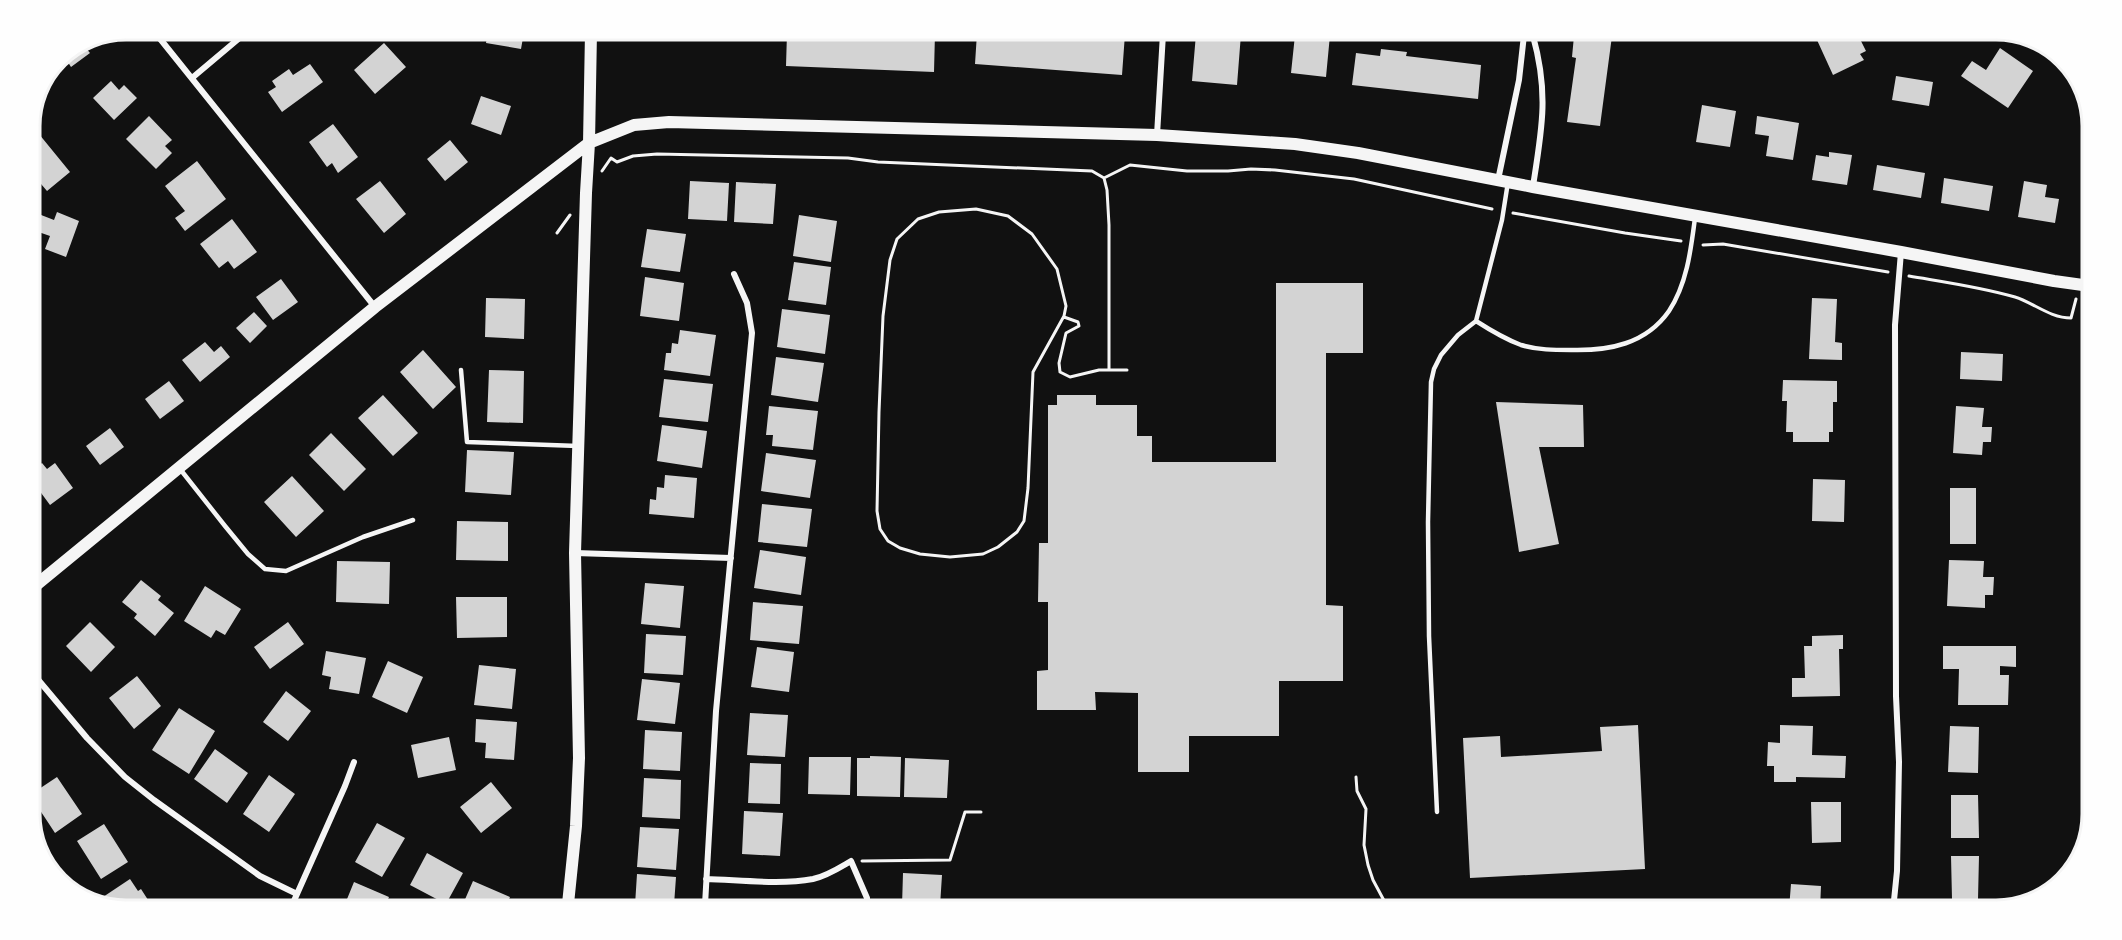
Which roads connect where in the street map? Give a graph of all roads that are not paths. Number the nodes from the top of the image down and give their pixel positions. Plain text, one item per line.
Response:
1 (161, 40) edge
2 (237, 40) edge
3 (591, 40) edge
4 (1163, 40) edge
5 (1524, 40) edge
6 (1534, 40) edge
7 (192, 78) junction
8 (1157, 135) junction
9 (589, 143) junction
10 (1503, 181) junction
11 (1533, 187) junction
12 (1696, 215) junction
13 (1901, 252) junction
14 (734, 274) dead end
15 (2081, 284) edge
16 (375, 307) junction
17 (1476, 321) junction
18 (461, 370) dead end
19 (578, 446) junction
20 (178, 467) junction
21 (413, 520) dead end
22 (575, 553) junction
23 (731, 558) junction
24 (41, 581) edge
25 (41, 683) edge
26 (354, 762) dead end
27 (1437, 812) dead end
28 (706, 879) junction
29 (297, 894) junction
30 (294, 900) edge
31 (568, 900) edge
32 (705, 900) edge
33 (867, 900) edge
34 (1894, 900) edge

1 - 7 street
2 - 7 street
3 - 9 main road
4 - 8 street
5 - 10 street
6 - 11 street
7 - 16 street
8 - 9 main road
8 - 10 main road
9 - 16 main road
9 - 19 main road
10 - 11 main road
10 - 17 lane
11 - 12 main road
12 - 13 main road
12 - 17 lane
13 - 15 main road
13 - 34 street
14 - 23 street
16 - 20 main road
17 - 27 lane
18 - 19 lane
19 - 22 main road
20 - 21 lane
20 - 24 main road
22 - 23 street
22 - 31 main road
23 - 28 street
25 - 29 street
26 - 29 street
28 - 32 street
28 - 33 street
29 - 30 street

